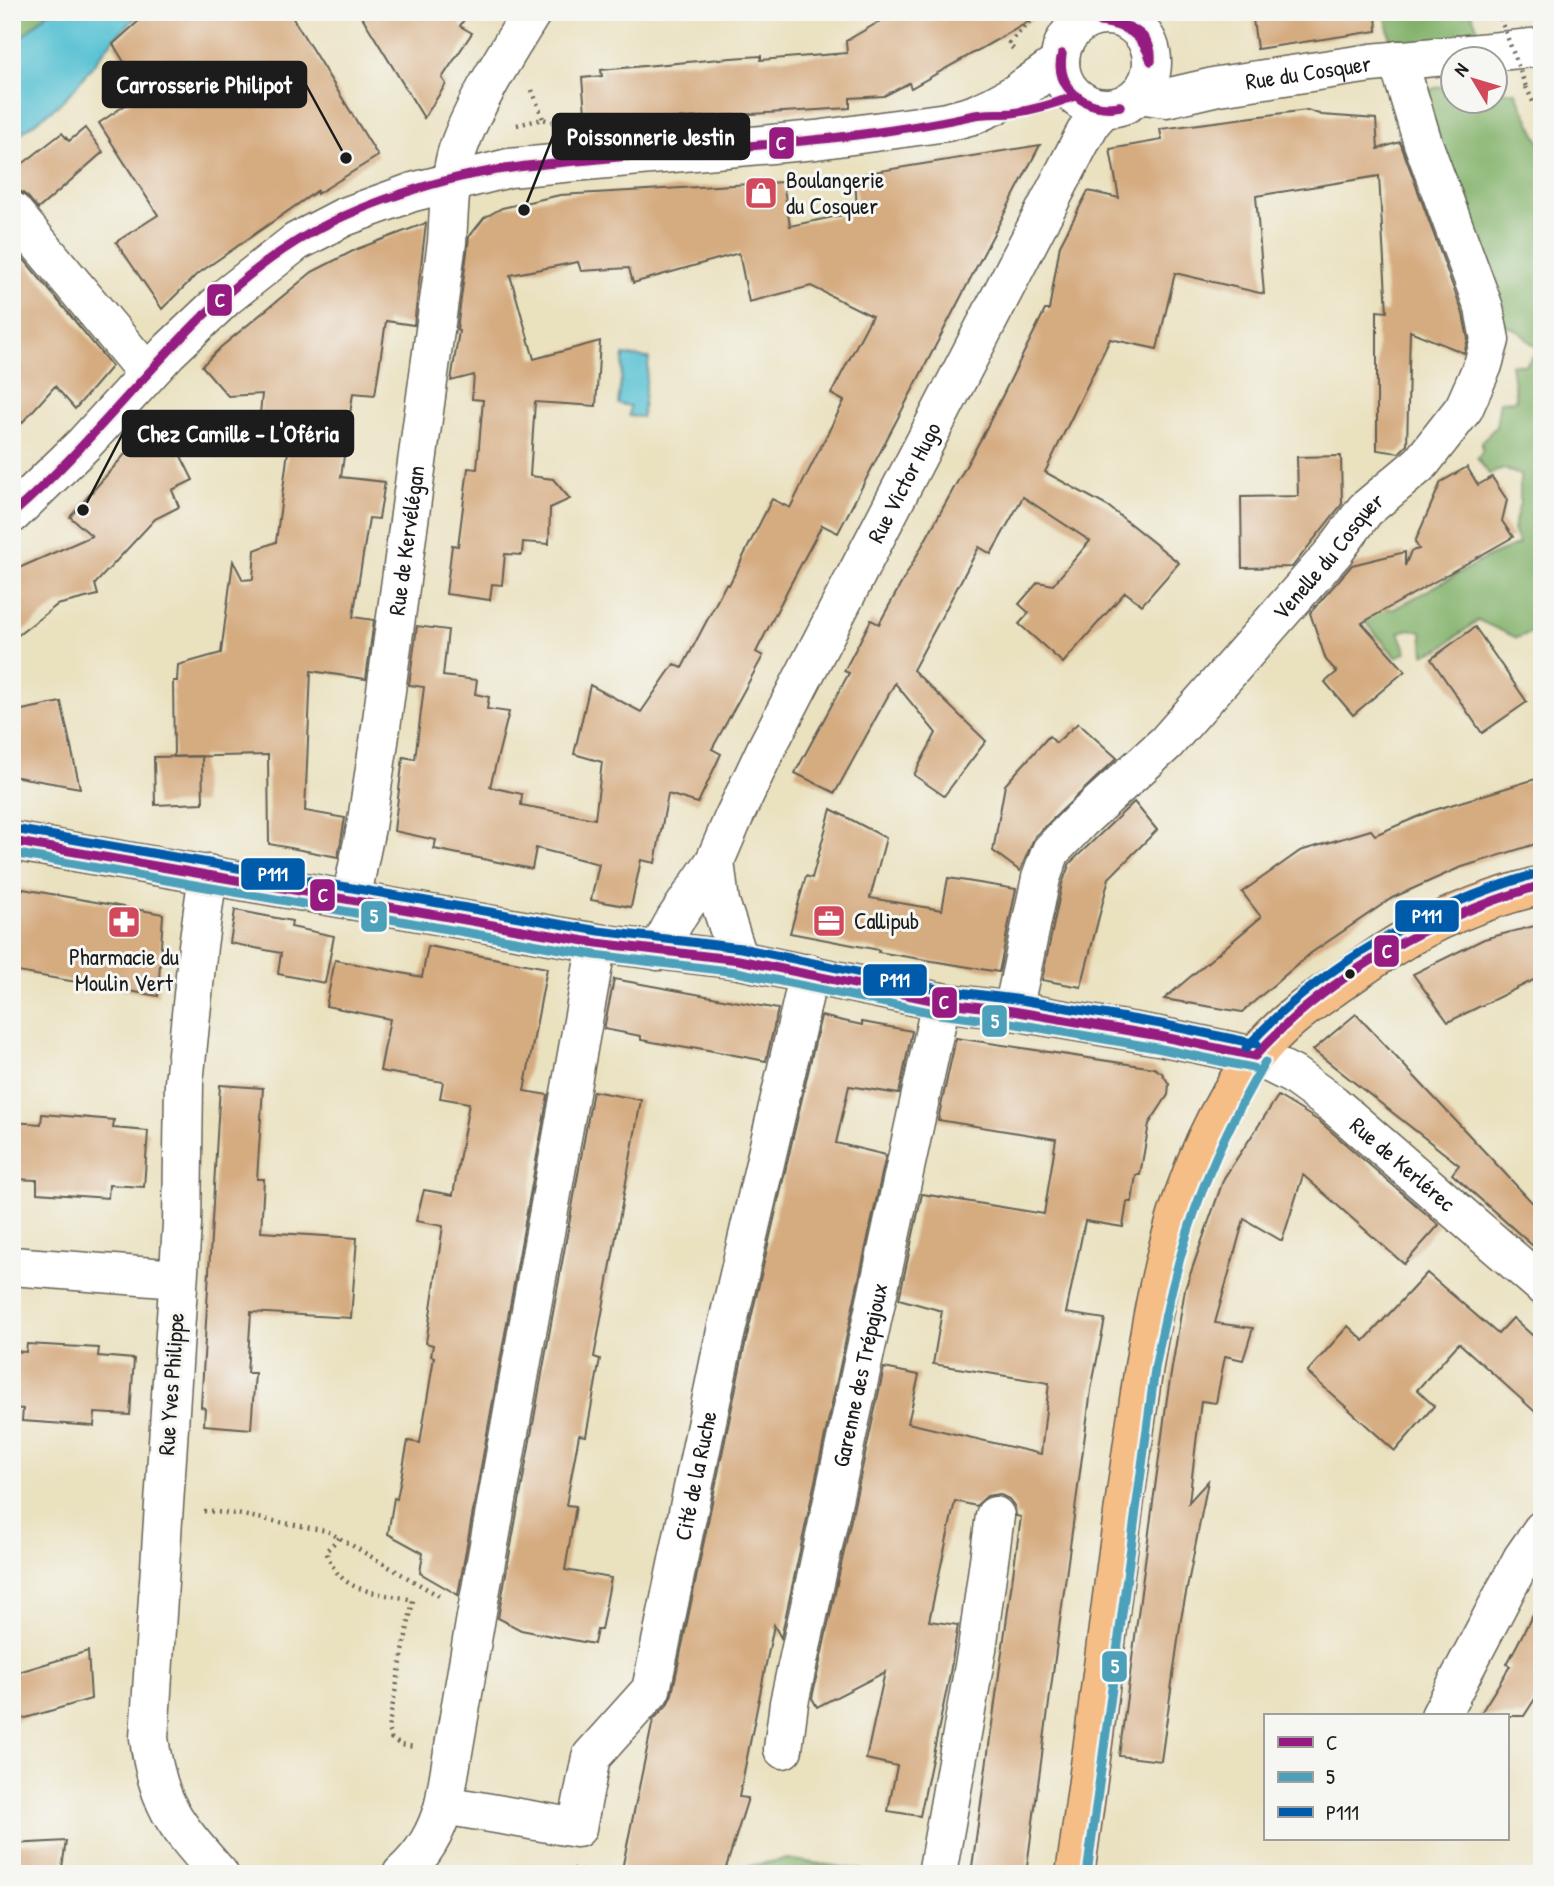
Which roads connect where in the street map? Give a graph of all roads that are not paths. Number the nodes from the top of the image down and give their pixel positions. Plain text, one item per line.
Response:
1 (532, 12) edge
2 (1089, 16) edge
3 (1144, 34) edge
4 (1542, 47) edge
5 (1398, 60) junction
6 (1060, 62) junction
7 (1217, 86) junction
8 (1139, 94) junction
9 (1090, 102) junction
10 (973, 115) junction
11 (451, 181) junction
12 (12, 211) edge
13 (147, 373) junction
14 (12, 514) edge
15 (12, 841) edge
16 (715, 861) junction
17 (208, 874) junction
18 (1542, 885) edge
19 (351, 900) junction
20 (597, 943) junction
21 (658, 951) junction
22 (739, 960) junction
23 (809, 973) junction
24 (941, 1002) junction
25 (1013, 1011) junction
26 (1255, 1056) junction
27 (12, 1266) edge
28 (178, 1279) junction
29 (1542, 1285) edge
30 (995, 1516) dead end
31 (1542, 1530) edge
32 (1441, 1714) edge
33 (783, 1749) dead end
34 (444, 1805) junction
35 (417, 1869) edge
36 (219, 1874) edge
37 (937, 1874) edge
38 (1075, 1874) edge

1 - 11 street, Rue de Kervélégan
2 - 3 street
2 - 6 street
3 - 7 street, Rue du Cosquer
3 - 8 street
4 - 5 street, Rue du Cosquer
5 - 7 street, Rue du Cosquer
5 - 25 street, Venelle du Cosquer
6 - 9 street
6 - 10 street
7 - 8 street, Rue du Cosquer
8 - 9 street
9 - 10 street
9 - 16 street, Rue Victor Hugo
10 - 11 street
11 - 13 street
11 - 19 street, Rue de Kervélégan
12 - 13 street
13 - 14 street
15 - 17 main road
16 - 21 street, Rue Victor Hugo
16 - 22 street
17 - 19 main road
17 - 28 street, Rue Yves Philippe
18 - 26 main road
19 - 20 main road
20 - 21 main road
20 - 34 street
21 - 22 main road
22 - 23 main road
23 - 24 main road
23 - 34 street, Cité de la Ruche
24 - 25 main road
24 - 33 street, Garenne des Trépajoux
25 - 26 main road
26 - 29 street, Rue de Kerlérec
26 - 38 main road
27 - 28 street
28 - 36 street, Rue Yves Philippe
30 - 37 street
31 - 32 street
34 - 35 street

